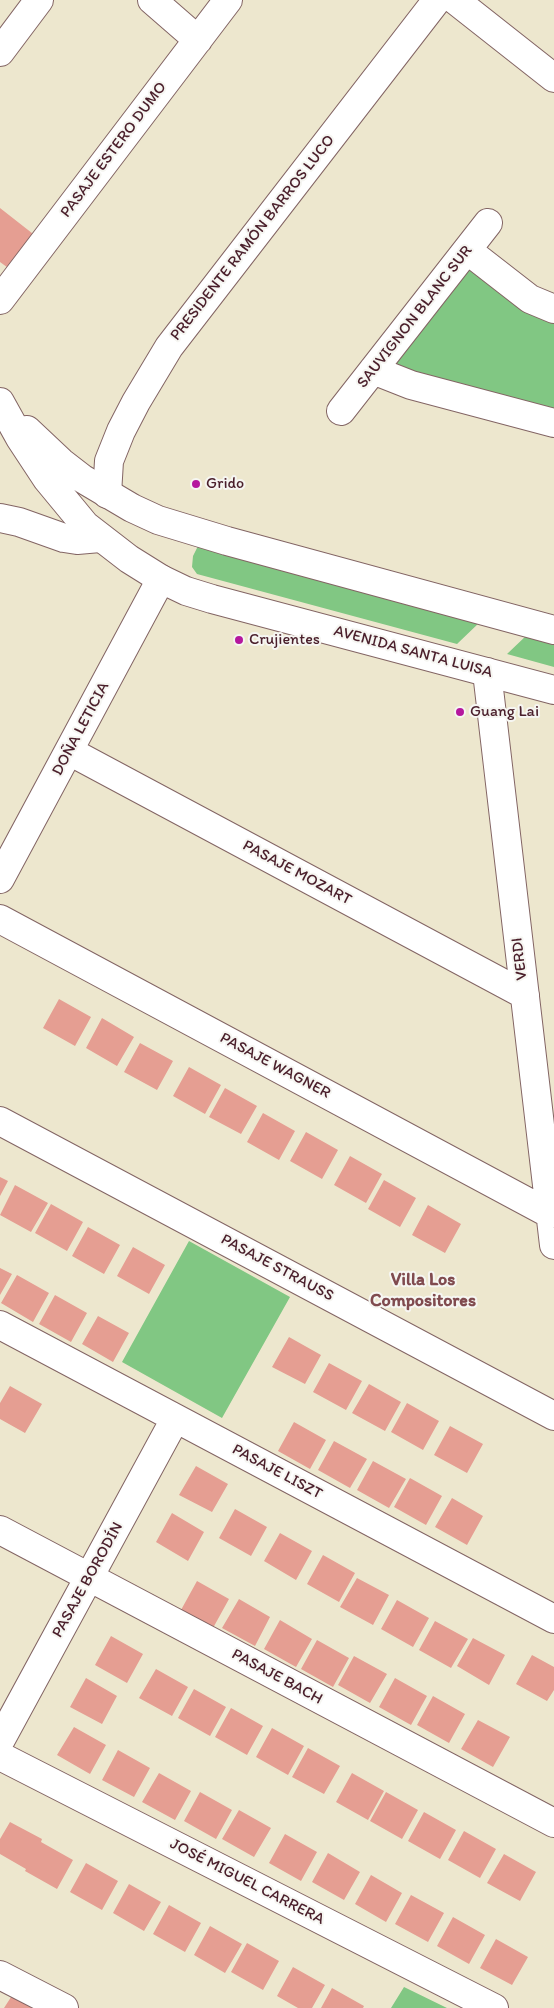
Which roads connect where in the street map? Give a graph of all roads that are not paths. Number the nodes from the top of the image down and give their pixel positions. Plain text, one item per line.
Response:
1 (40, 0) edge
2 (152, 0) edge
3 (228, 0) edge
4 (437, 0) edge
5 (455, 0) edge
6 (198, 40) junction
7 (0, 52) edge
8 (554, 78) edge
9 (488, 222) dead end
10 (466, 250) junction
11 (0, 300) edge
12 (554, 309) edge
13 (373, 370) junction
14 (0, 401) edge
15 (341, 411) dead end
16 (554, 423) edge
17 (107, 494) junction
18 (0, 518) edge
19 (100, 538) junction
20 (161, 579) junction
21 (554, 630) edge
22 (487, 672) junction
23 (554, 690) edge
24 (69, 751) junction
25 (0, 879) edge
26 (0, 919) edge
27 (525, 995) junction
28 (0, 1121) edge
29 (550, 1214) junction
30 (554, 1245) edge
31 (0, 1325) edge
32 (554, 1416) edge
33 (175, 1419) junction
34 (0, 1530) edge
35 (89, 1577) junction
36 (554, 1619) edge
37 (0, 1741) edge
38 (0, 1756) edge
39 (554, 1823) edge
40 (0, 1976) edge
41 (64, 2008) edge
42 (494, 2008) edge

1 - 7 street
2 - 6 street
3 - 6 street, PASAJE ESTERO DUMO
4 - 17 street, PRESIDENTE RAMÓN BARROS LUCO
5 - 8 street
6 - 11 street, PASAJE ESTERO DUMO
9 - 10 street, SAUVIGNON BLANC SUR
10 - 12 street
10 - 13 street, SAUVIGNON BLANC SUR
13 - 15 street, SAUVIGNON BLANC SUR
13 - 16 street
14 - 17 street, AVENIDA SANTA LUISA
14 - 19 street, AVENIDA SANTA LUISA
17 - 21 street, AVENIDA SANTA LUISA
18 - 19 street
19 - 20 street, AVENIDA SANTA LUISA
20 - 22 street, AVENIDA SANTA LUISA
20 - 24 street, DOÑA LETICIA
22 - 23 street, AVENIDA SANTA LUISA
22 - 27 street, VERDI
24 - 25 street, DOÑA LETICIA
24 - 27 street, PASAJE MOZART
26 - 29 street, PASAJE WAGNER
27 - 29 street, VERDI
28 - 32 street, PASAJE STRAUSS
29 - 30 street, VERDI
31 - 33 street, PASAJE LISZT
33 - 35 street, PASAJE BORODÍN
33 - 36 street, PASAJE LISZT
34 - 35 street, PASAJE BACH
35 - 37 street, PASAJE BORODÍN
35 - 39 street, PASAJE BACH
38 - 42 street, JOSÉ MIGUEL CARRERA
40 - 41 street

